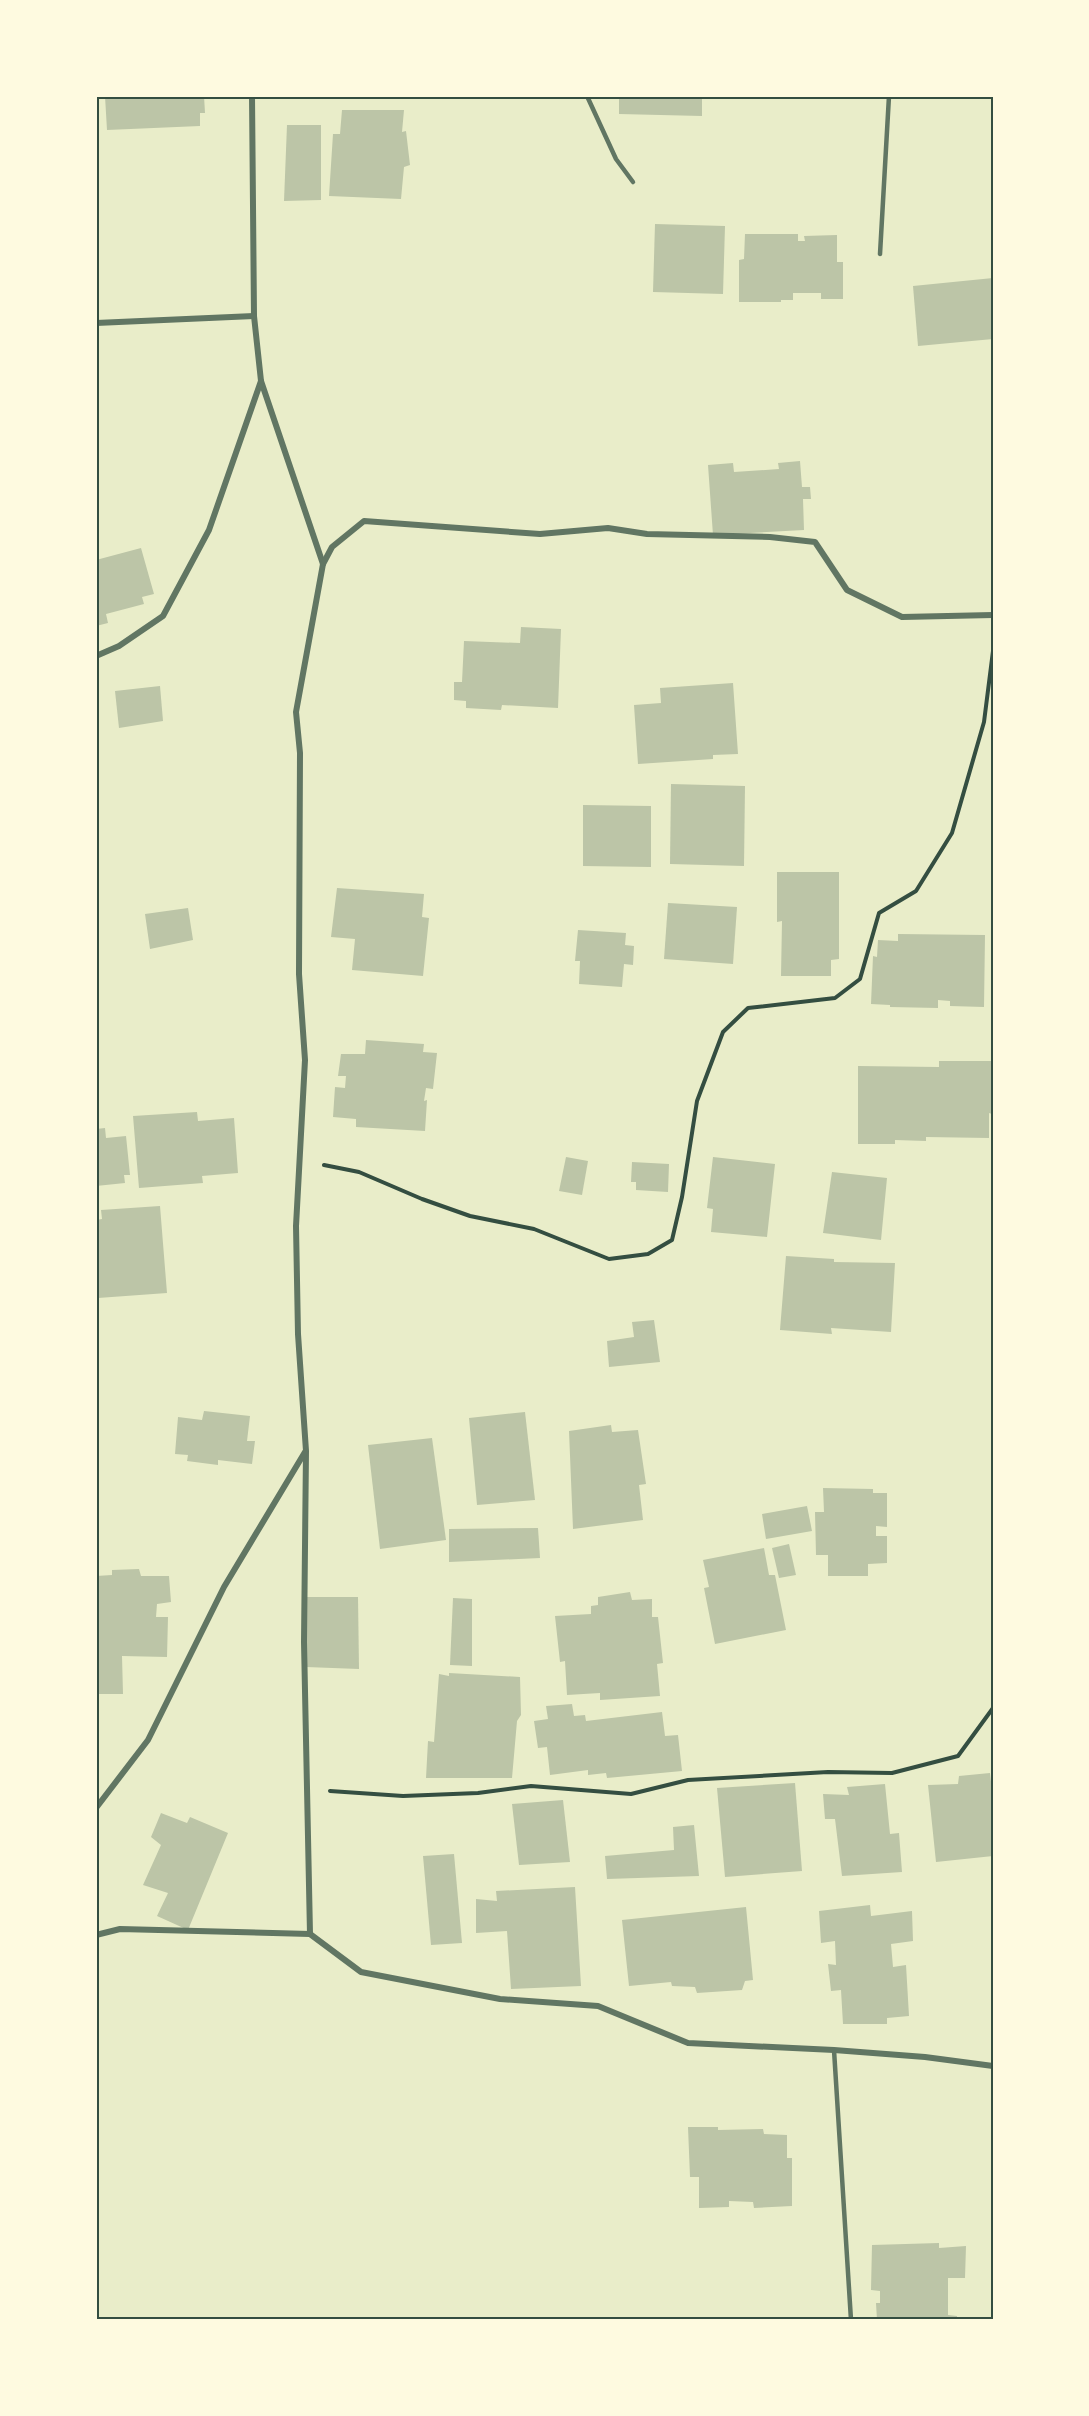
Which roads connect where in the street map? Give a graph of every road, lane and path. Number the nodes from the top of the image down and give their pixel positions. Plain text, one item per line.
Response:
1 (252, 96) edge
2 (587, 96) edge
3 (889, 96) edge
4 (633, 182) dead end
5 (880, 254) dead end
6 (254, 316) junction
7 (96, 323) edge
8 (261, 381) junction
9 (323, 564) junction
10 (993, 615) edge
11 (993, 651) edge
12 (96, 656) edge
13 (299, 1158) junction
14 (306, 1451) junction
15 (993, 1708) edge
16 (307, 1789) junction
17 (96, 1808) edge
18 (310, 1934) junction
19 (96, 1935) edge
20 (834, 2049) junction
21 (993, 2066) edge
22 (851, 2320) edge

1 - 6 street
2 - 4 lane
3 - 5 lane
6 - 7 street
6 - 8 street
8 - 9 street
8 - 12 street
9 - 10 street
9 - 13 street
11 - 13 path
13 - 14 street
14 - 16 street
14 - 17 street
15 - 16 path
16 - 18 street
18 - 19 street
18 - 20 street
20 - 21 street
20 - 22 lane

